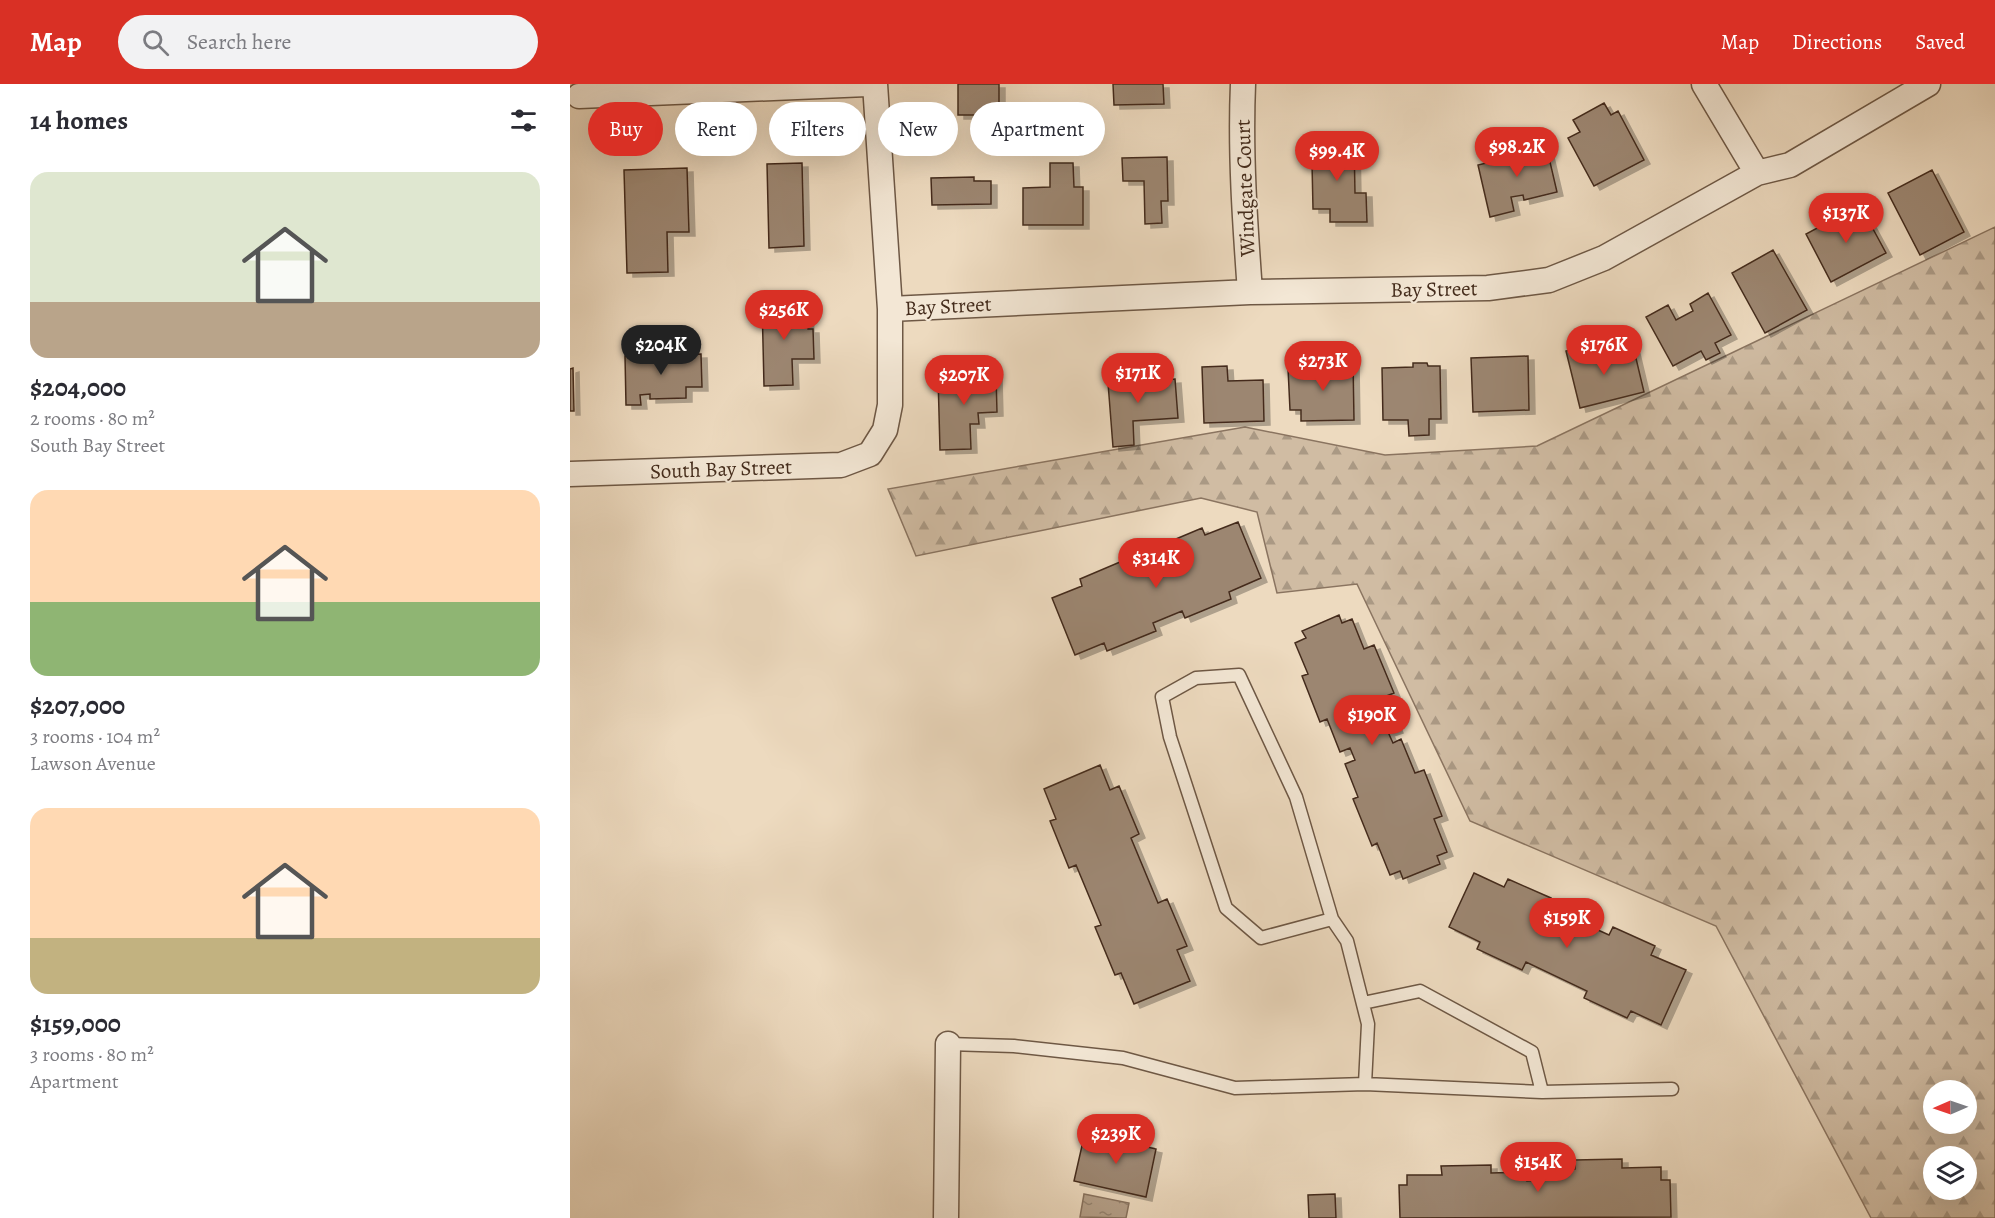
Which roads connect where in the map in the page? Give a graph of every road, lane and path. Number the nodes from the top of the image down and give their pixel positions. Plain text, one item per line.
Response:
1 (867, 84) edge
2 (875, 84) edge
3 (1243, 84) edge
4 (1704, 84) edge
5 (1928, 84) edge
6 (573, 101) edge
7 (1757, 173) junction
8 (1250, 292) junction
9 (890, 309) junction
10 (570, 474) edge
11 (1332, 919) junction
12 (1363, 1003) junction
13 (948, 1044) joint
14 (1365, 1084) junction
15 (1672, 1089) dead end
16 (1542, 1092) junction
17 (946, 1218) edge

1 - 6 street
2 - 9 street
3 - 8 street, Windgate Court
4 - 7 street
5 - 7 street, Bay Street
7 - 8 street, Bay Street
8 - 9 street, Bay Street
9 - 10 street, South Bay Street
11 - 11 lane
11 - 12 lane
12 - 14 lane
12 - 16 lane
13 - 14 lane
13 - 17 street
14 - 16 lane
15 - 16 lane

